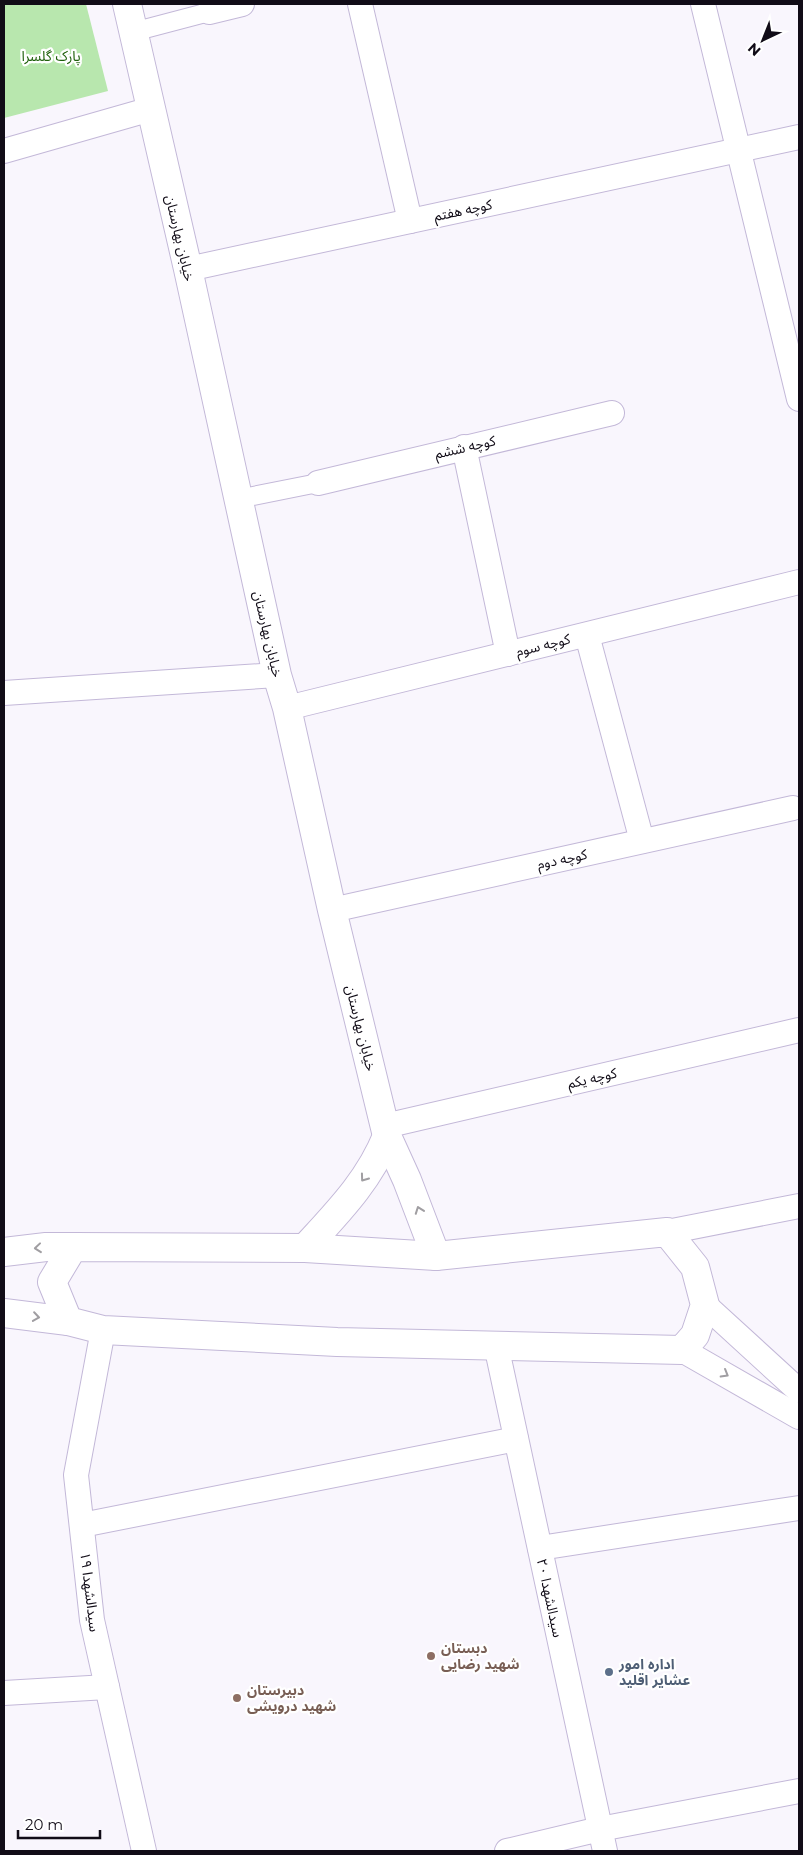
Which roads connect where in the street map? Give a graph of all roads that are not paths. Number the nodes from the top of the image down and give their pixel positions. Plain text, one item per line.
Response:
1 (127, 4) edge
2 (242, 4) edge
3 (360, 4) edge
4 (703, 4) edge
5 (209, 12) joint
6 (133, 32) junction
7 (151, 109) junction
8 (799, 137) edge
9 (738, 151) junction
10 (4, 152) edge
11 (410, 221) junction
12 (188, 269) junction
13 (797, 375) edge
14 (799, 399) edge
15 (612, 413) dead end
16 (464, 447) junction
17 (318, 483) joint
18 (238, 498) junction
19 (799, 582) edge
20 (587, 634) junction
21 (508, 654) junction
22 (277, 675) junction
23 (4, 693) edge
24 (287, 708) junction
25 (793, 808) dead end
26 (642, 841) junction
27 (332, 910) junction
28 (799, 1030) edge
29 (386, 1131) junction
30 (799, 1206) edge
31 (667, 1232) junction
32 (73, 1247) junction
33 (305, 1248) junction
34 (4, 1252) edge
35 (436, 1256) junction
36 (705, 1305) junction
37 (4, 1313) edge
38 (68, 1321) junction
39 (103, 1330) junction
40 (496, 1345) junction
41 (682, 1350) junction
42 (799, 1391) edge
43 (799, 1417) edge
44 (516, 1439) junction
45 (799, 1508) edge
46 (82, 1525) junction
47 (540, 1548) junction
48 (107, 1686) junction
49 (4, 1693) edge
50 (799, 1791) edge
51 (602, 1840) edge
52 (144, 1851) edge
53 (507, 1851) edge

1 - 6 street, خیابان بهارستان
2 - 5 street
3 - 11 street
4 - 9 street
5 - 6 street
6 - 7 street, خیابان بهارستان
7 - 10 street
7 - 12 street, خیابان بهارستان
8 - 9 street, کوچه هفتم
9 - 11 street, کوچه هفتم
9 - 13 street
11 - 12 street, کوچه هفتم
12 - 18 street, خیابان بهارستان
13 - 14 street
15 - 16 street, کوچه ششم
16 - 17 street, کوچه ششم
16 - 21 street
17 - 18 street
18 - 22 street, خیابان بهارستان
19 - 20 street, کوچه سوم
20 - 21 street, کوچه سوم
20 - 26 street
21 - 24 street, کوچه سوم
22 - 23 street
22 - 24 street, خیابان بهارستان
24 - 27 street, خیابان بهارستان
25 - 26 street, کوچه دوم
26 - 27 street, کوچه دوم
27 - 29 street, خیابان بهارستان
28 - 29 street, کوچه یکم
29 -> 33 street
35 -> 29 street, خیابان بهارستان
30 - 31 street
31 - 35 street
31 - 36 street
32 - 33 street
32 -> 34 street
32 - 38 street
33 - 35 street
36 - 41 street
36 - 42 street
37 -> 38 street
38 - 39 street
39 - 40 street
39 - 46 street, سیدالشهدا ۱۹
40 - 41 street
40 - 44 street, سیدالشهدا ۲۰
41 -> 43 street
44 - 46 street
44 - 47 street, سیدالشهدا ۲۰
45 - 47 street
46 - 48 street, سیدالشهدا ۱۹
47 - 51 street, سیدالشهدا ۲۰
48 - 49 street
48 - 52 street, سیدالشهدا ۱۹
50 - 51 street
51 - 53 street

